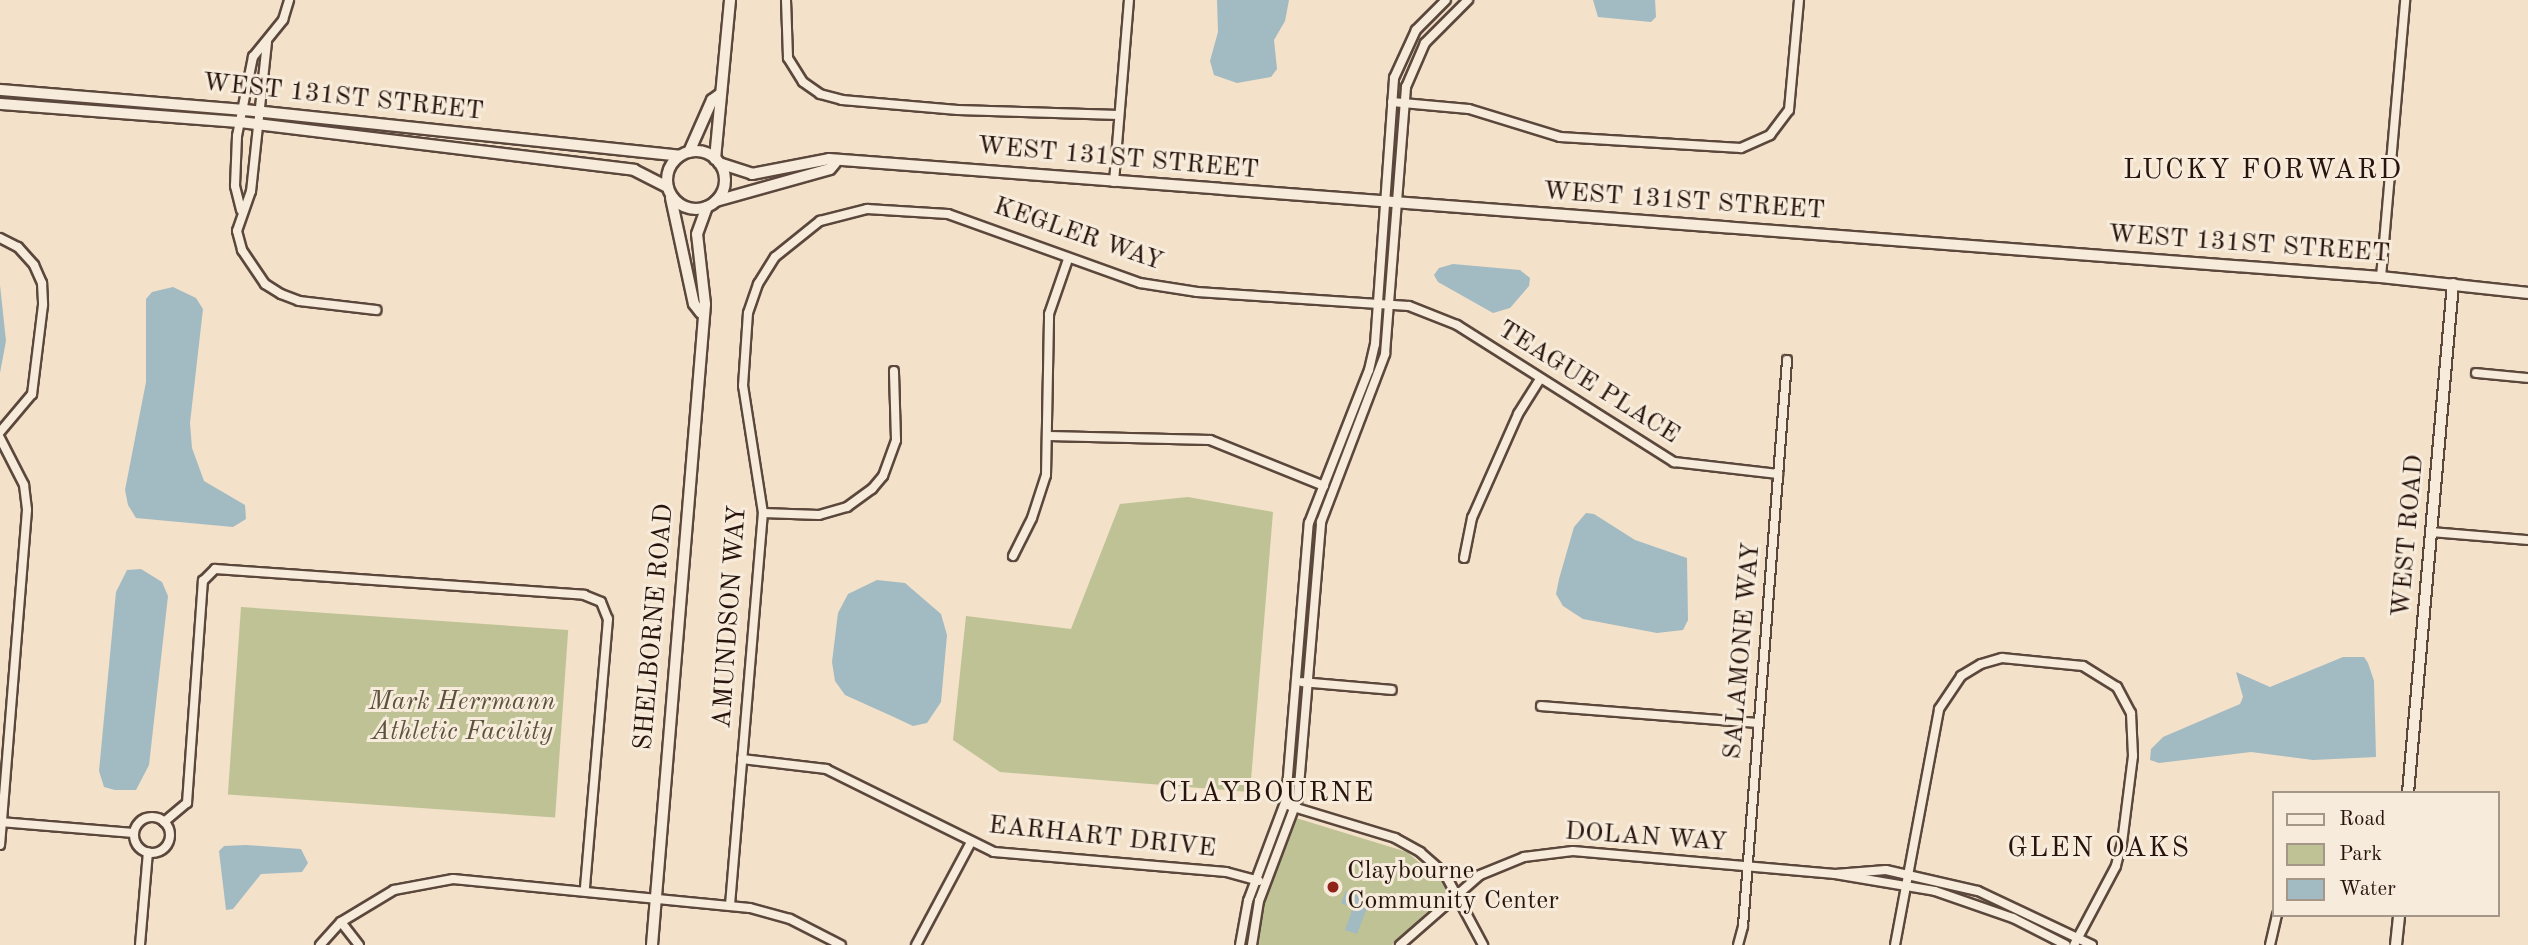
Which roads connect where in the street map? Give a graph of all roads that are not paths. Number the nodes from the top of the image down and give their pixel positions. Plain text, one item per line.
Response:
1 (289, 0) edge
2 (730, 0) edge
3 (786, 0) edge
4 (1129, 0) edge
5 (1447, 0) edge
6 (1468, 0) edge
7 (1799, 0) edge
8 (2405, 0) edge
9 (267, 42) junction
10 (0, 90) edge
11 (719, 95) junction
12 (1392, 102) junction
13 (1405, 103) junction
14 (0, 104) edge
15 (245, 110) junction
16 (259, 111) junction
17 (1119, 115) junction
18 (240, 122) junction
19 (258, 124) junction
20 (684, 154) junction
21 (717, 161) junction
22 (835, 163) junction
23 (1114, 182) junction
24 (669, 191) junction
25 (1385, 202) junction
26 (711, 204) junction
27 (1400, 204) junction
28 (241, 211) junction
29 (0, 238) edge
30 (775, 257) joint
31 (1068, 259) junction
32 (2381, 277) junction
33 (2453, 284) junction
34 (2528, 293) edge
35 (1383, 303) junction
36 (376, 310) dead end
37 (701, 313) junction
38 (1787, 360) dead end
39 (894, 370) dead end
40 (2476, 373) dead end
41 (2528, 378) edge
42 (1540, 379) junction
43 (0, 432) edge
44 (1049, 436) junction
45 (0, 438) edge
46 (1778, 474) junction
47 (1326, 487) junction
48 (763, 513) junction
49 (2432, 532) junction
50 (2528, 540) edge
51 (1013, 556) dead end
52 (1464, 558) dead end
53 (1296, 682) junction
54 (1307, 683) junction
55 (1392, 690) dead end
56 (1541, 706) dead end
57 (1757, 723) junction
58 (742, 759) junction
59 (2409, 791) edge
60 (1284, 804) junction
61 (1295, 807) junction
62 (1, 822) edge
63 (164, 822) junction
64 (134, 833) junction
65 (970, 844) junction
66 (0, 845) edge
67 (148, 852) junction
68 (1748, 866) junction
69 (1835, 874) junction
70 (1908, 874) junction
71 (1256, 880) junction
72 (1266, 883) junction
73 (1906, 887) junction
74 (585, 888) junction
75 (1458, 894) junction
76 (655, 899) junction
77 (730, 905) junction
78 (2277, 917) edge
79 (2399, 917) edge
80 (341, 922) junction
81 (2076, 941) edge
82 (139, 945) edge
83 (320, 945) edge
84 (359, 945) edge
85 (652, 945) edge
86 (841, 945) edge
87 (916, 945) edge
88 (1240, 945) edge
89 (1252, 945) edge
90 (1400, 945) edge
91 (1483, 945) edge
92 (1738, 945) edge
93 (1895, 945) edge
94 (2066, 945) edge
95 (2092, 945) edge
96 (2270, 945) edge
97 (2396, 945) edge

1 - 9 street
2 - 11 street
3 - 17 street
4 - 17 street
5 - 12 street
6 - 13 street
7 - 13 street
8 - 32 street
9 - 15 street
9 - 16 street
10 - 15 street, WEST 131ST STREET
11 - 20 street
11 - 21 street
12 - 13 street
12 - 25 street
13 - 27 street
14 - 18 street, WEST 131ST STREET
15 - 16 street, WEST 131ST STREET
15 - 18 street
16 - 19 street
16 - 20 street, WEST 131ST STREET
17 - 23 street
18 - 19 street, WEST 131ST STREET
18 - 28 street
19 - 24 street, WEST 131ST STREET
19 - 28 street
20 - 21 street
20 - 24 street
21 - 22 street, WEST 131ST STREET
21 - 26 street
22 - 23 street, WEST 131ST STREET
22 - 26 street, WEST 131ST STREET
23 - 25 street, WEST 131ST STREET
24 - 26 street
24 - 37 street, SHELBORNE ROAD
25 - 27 street, WEST 131ST STREET
25 - 35 street
26 - 37 street, SHELBORNE ROAD
27 - 32 street, WEST 131ST STREET
27 - 35 street
28 - 36 street
29 - 43 street
30 - 31 street, KEGLER WAY
30 - 48 street, AMUNDSON WAY
31 - 35 street, KEGLER WAY
31 - 44 street
32 - 33 street, WEST 131ST STREET
33 - 34 street, WEST 131ST STREET
33 - 49 street, WEST ROAD
35 - 42 street, TEAGUE PLACE
35 - 47 street
37 - 76 street, SHELBORNE ROAD
38 - 46 street, SALAMONE WAY
39 - 48 street
40 - 41 street
42 - 46 street, TEAGUE PLACE
42 - 52 street
44 - 47 street
44 - 51 street
45 - 62 street
46 - 57 street, SALAMONE WAY
47 - 53 street
47 - 54 street
48 - 58 street, AMUNDSON WAY
49 - 50 street
49 - 59 street, WEST ROAD
53 - 54 street
53 - 60 street
54 - 55 street
54 - 61 street
56 - 57 street
57 - 68 street, SALAMONE WAY
58 - 65 street, EARHART DRIVE
58 - 77 street, AMUNDSON WAY
60 - 61 street
60 - 71 street
61 - 72 street
61 - 75 street
62 - 64 street
62 - 66 street
63 - 64 street
63 - 67 street
63 - 74 street
64 - 67 street
65 - 71 street, EARHART DRIVE
65 - 87 street
67 - 82 street
68 - 69 street, DOLAN WAY
68 - 75 street, DOLAN WAY
68 - 92 street, SALAMONE WAY
69 - 70 street, DOLAN WAY
69 - 73 street, DOLAN WAY
70 - 73 street
70 - 81 street, DOLAN WAY
70 - 81 street
71 - 72 street, EARHART DRIVE
71 - 88 street
72 - 89 street
73 - 93 street
73 - 94 street, DOLAN WAY
74 - 76 street
74 - 80 street
75 - 90 street, DOLAN WAY
75 - 91 street
76 - 77 street
76 - 85 street, SHELBORNE ROAD
77 - 86 street
78 - 96 street
79 - 97 street
80 - 83 street
80 - 84 street
81 - 95 street, DOLAN WAY

